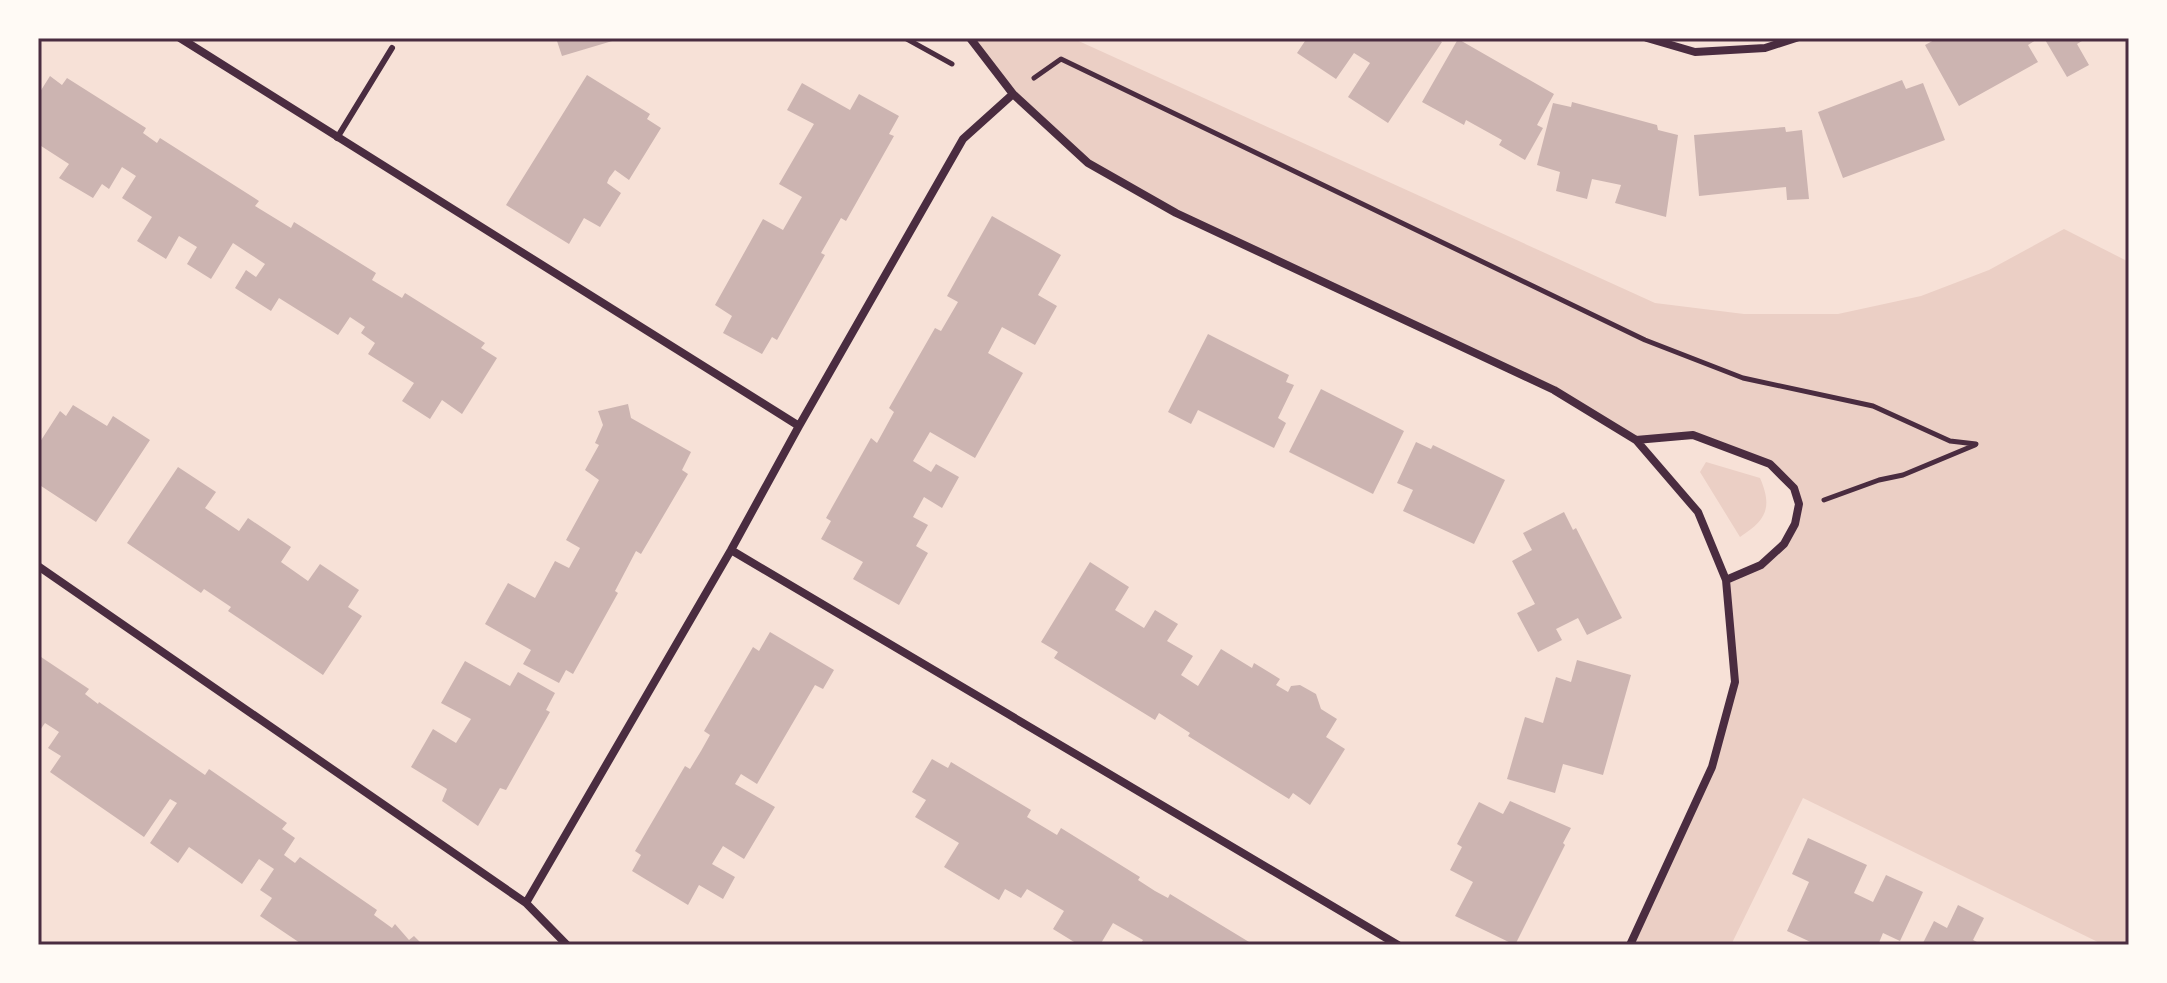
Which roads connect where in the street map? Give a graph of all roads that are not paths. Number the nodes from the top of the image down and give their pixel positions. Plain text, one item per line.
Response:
1 (180, 38) edge
2 (970, 38) edge
3 (1647, 38) edge
4 (1796, 38) edge
5 (392, 48) dead end
6 (1013, 94) junction
7 (337, 138) junction
8 (799, 426) junction
9 (1636, 440) junction
10 (731, 550) junction
11 (38, 566) edge
12 (1726, 580) junction
13 (526, 903) junction
14 (1632, 944) edge
15 (567, 945) edge
16 (1398, 945) edge

1 - 7 street
2 - 6 street
3 - 4 street
5 - 7 lane
6 - 8 street
6 - 9 street
7 - 8 street
8 - 10 street
9 - 12 street
9 - 12 street
10 - 13 street
10 - 16 street
11 - 13 street
12 - 14 street
13 - 15 street

